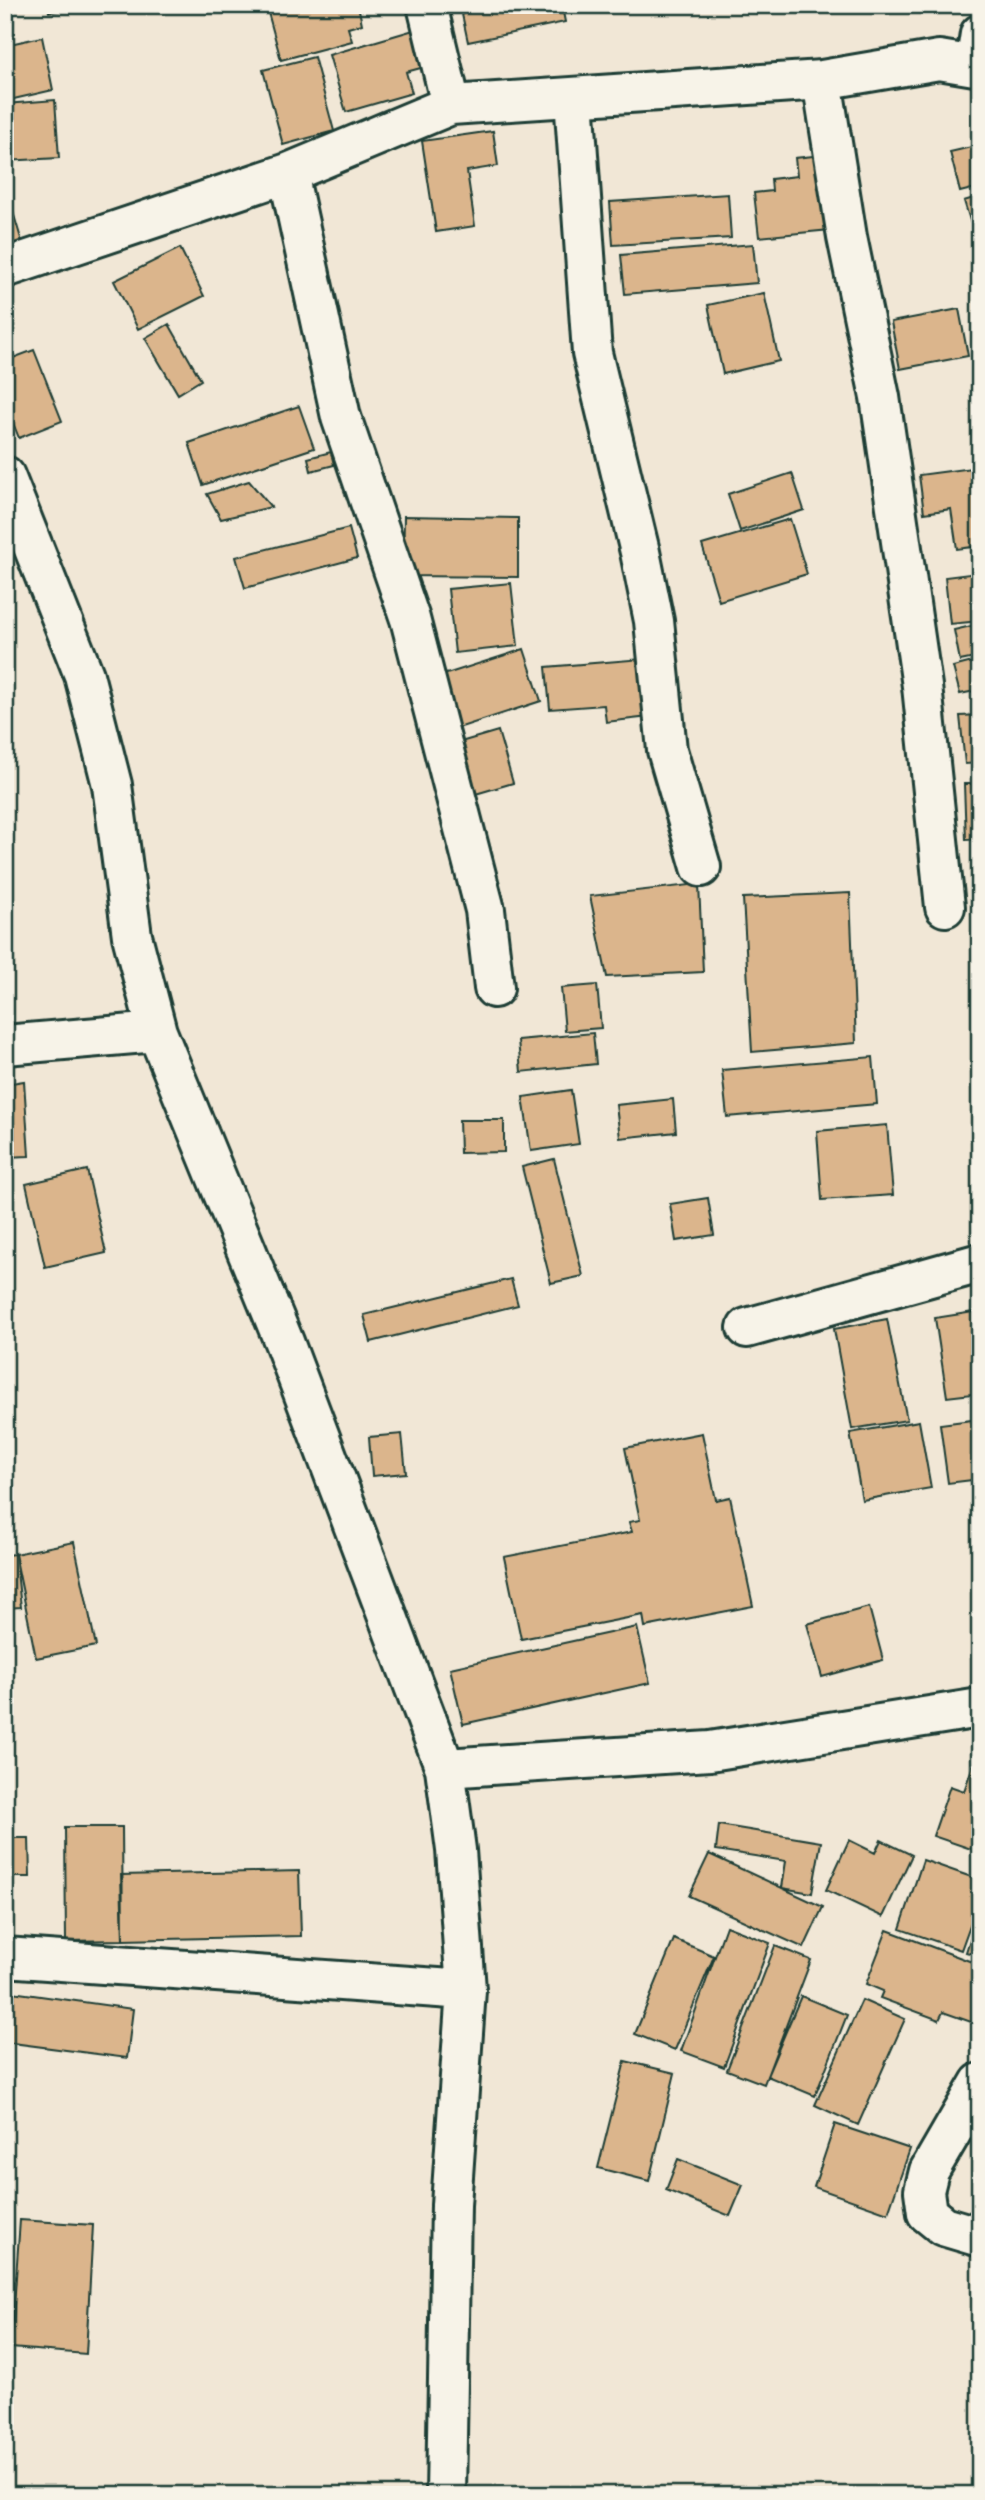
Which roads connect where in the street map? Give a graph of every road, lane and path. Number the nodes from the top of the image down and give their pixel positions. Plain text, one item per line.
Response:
1 (427, 5) edge
2 (978, 56) edge
3 (822, 80) junction
4 (574, 98) junction
5 (451, 105) junction
6 (288, 173) junction
7 (5, 268) edge
8 (5, 476) edge
9 (701, 867) dead end
10 (945, 907) dead end
11 (494, 988) dead end
12 (157, 1032) junction
13 (5, 1045) edge
14 (980, 1263) edge
15 (747, 1328) dead end
16 (980, 1708) edge
17 (445, 1768) junction
18 (5, 1957) edge
19 (466, 1990) junction
20 (980, 2083) edge
21 (980, 2237) edge
22 (446, 2495) edge

1 - 5 street
2 - 3 street
3 - 4 street
3 - 10 street
4 - 5 street
4 - 9 street
5 - 6 street
6 - 7 street
6 - 11 street
8 - 12 street
12 - 13 street
12 - 17 street
14 - 15 street
16 - 17 street
17 - 19 street
18 - 19 street
19 - 22 street
20 - 21 street

